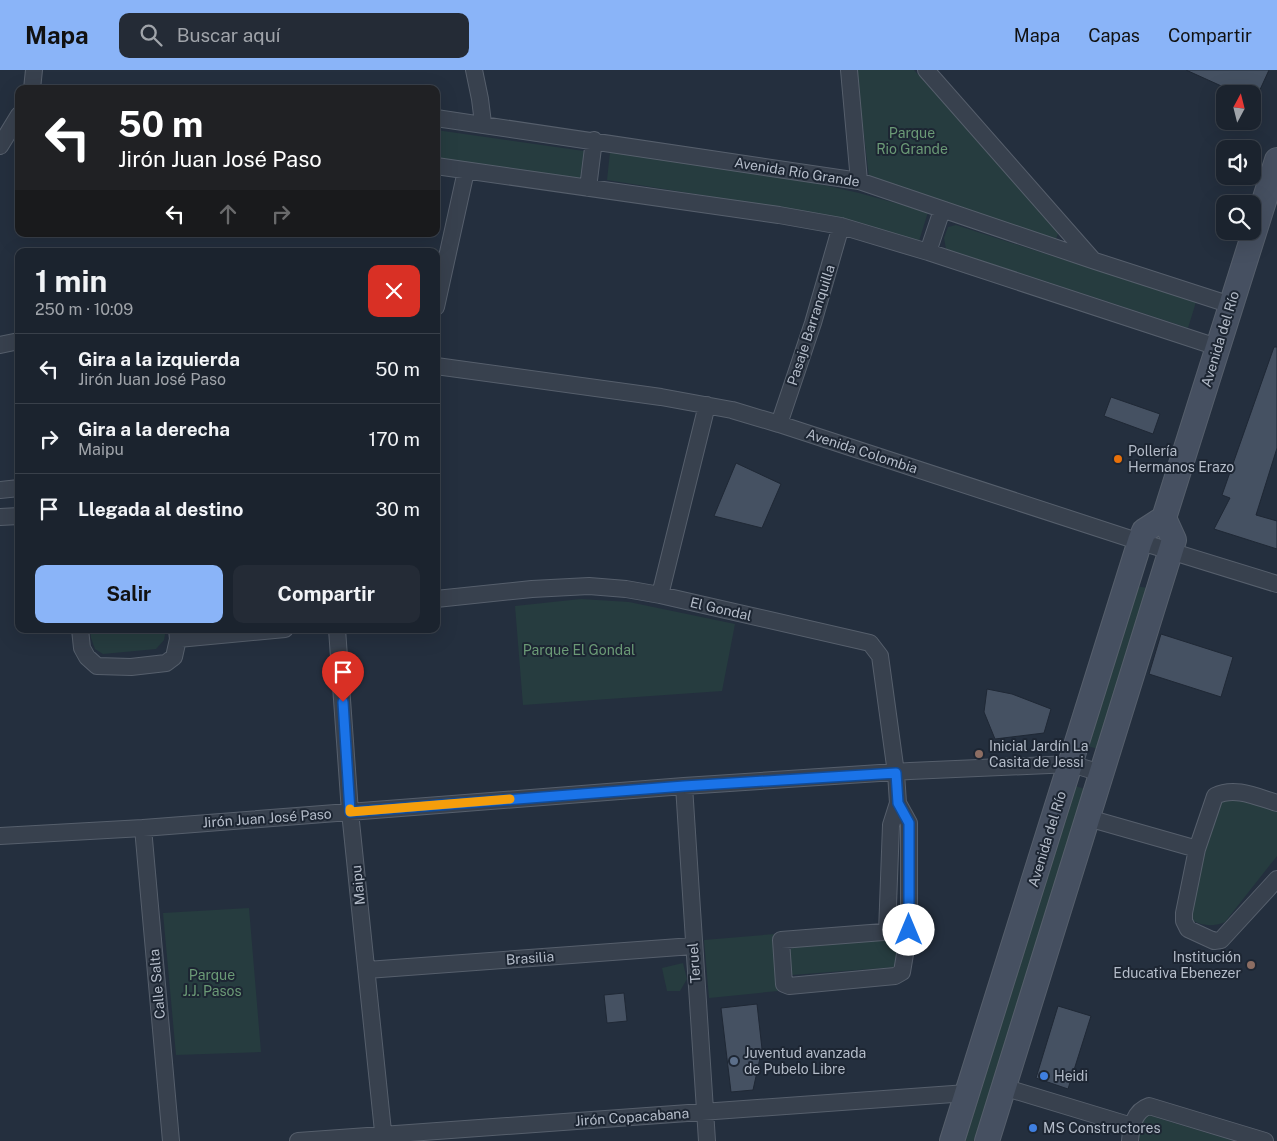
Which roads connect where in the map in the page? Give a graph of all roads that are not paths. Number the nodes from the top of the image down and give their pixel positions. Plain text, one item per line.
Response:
1 (34, 70) edge
2 (474, 70) edge
3 (849, 70) edge
4 (926, 70) edge
5 (32, 85) edge
6 (440, 118) edge
7 (15, 122) edge
8 (482, 123) junction
9 (594, 140) junction
10 (0, 146) edge
11 (1277, 160) edge
12 (440, 167) edge
13 (466, 171) junction
14 (859, 181) junction
15 (588, 188) junction
16 (942, 210) junction
17 (841, 226) junction
18 (928, 252) junction
19 (1095, 261) junction
20 (440, 289) edge
21 (1231, 305) junction
22 (15, 342) edge
23 (0, 345) edge
24 (1217, 348) junction
25 (440, 367) edge
26 (707, 405) junction
27 (779, 424) junction
28 (15, 488) edge
29 (0, 490) edge
30 (15, 516) edge
31 (0, 517) edge
32 (1164, 518) junction
33 (1140, 541) junction
34 (1170, 551) junction
35 (1277, 584) edge
36 (660, 595) junction
37 (440, 598) edge
38 (80, 633) edge
39 (199, 633) edge
40 (338, 633) edge
41 (178, 634) edge
42 (1071, 764) junction
43 (896, 773) junction
44 (1101, 773) junction
45 (684, 786) junction
46 (898, 803) junction
47 (1277, 803) edge
48 (350, 812) junction
49 (1088, 818) junction
50 (142, 828) junction
51 (0, 836) edge
52 (1197, 849) junction
53 (1277, 878) edge
54 (909, 930) junction
55 (887, 932) junction
56 (693, 946) junction
57 (367, 970) junction
58 (1003, 1087) junction
59 (967, 1093) junction
60 (705, 1112) junction
61 (1131, 1134) edge
62 (384, 1138) edge
63 (171, 1141) edge
64 (298, 1141) edge
65 (707, 1141) edge
66 (952, 1141) edge
67 (987, 1141) edge
68 (1265, 1141) edge

1 - 5 street
2 - 8 street
3 - 14 street
4 - 19 street
6 - 8 street, Avenida Río Grande
7 - 10 street
8 - 9 street, Avenida Río Grande
9 - 14 street, Avenida Río Grande
9 - 15 street
11 - 21 main road, Avenida del Río
12 - 13 street
13 - 15 street
13 - 20 street
14 - 16 street, Avenida Río Grande
15 - 17 street
16 - 18 street
16 - 19 street, Avenida Río Grande
17 - 18 street
17 - 27 street, Pasaje Barranquilla
18 - 24 street
19 - 21 street, Avenida Río Grande
21 - 24 main road, Avenida del Río
22 - 23 street
24 - 32 main road, Avenida del Río
25 - 26 street, Avenida Colombia
26 - 27 street, Avenida Colombia
26 - 36 street
27 - 33 street, Avenida Colombia
28 - 29 street
30 - 31 street
32 - 33 main road, Avenida del Río
32 - 34 main road
33 - 34 street, Avenida Colombia
33 - 42 main road, Avenida del Río
34 - 35 street, Avenida Colombia
34 - 44 main road
36 - 37 street, El Gondal
36 - 43 street, El Gondal
38 - 41 street
39 - 41 street
40 - 48 street, Maipu
42 - 43 street, Jirón Juan José Paso
42 - 44 street, Jirón Juan José Paso
42 - 59 main road, Avenida del Río
43 - 45 street, Jirón Juan José Paso
43 - 46 street, El Gondal
44 - 49 main road
45 - 48 street, Jirón Juan José Paso
45 - 56 street, Teruel
46 - 54 street
46 - 55 street
47 - 52 street
48 - 50 street, Jirón Juan José Paso
48 - 57 street, Maipu
49 - 52 street
49 - 58 main road
50 - 51 street, Jirón Juan José Paso
50 - 63 street, Calle Salta
52 - 53 street
54 - 55 street
54 - 55 street
56 - 57 street, Brasilia
56 - 60 street, Teruel
57 - 62 street, Maipu
58 - 61 street
58 - 67 main road
59 - 60 street, Jirón Copacabana
59 - 66 main road, Avenida del Río
60 - 62 street, Jirón Copacabana
60 - 65 street, Teruel
61 - 68 street
62 - 64 street, Jirón Copacabana

